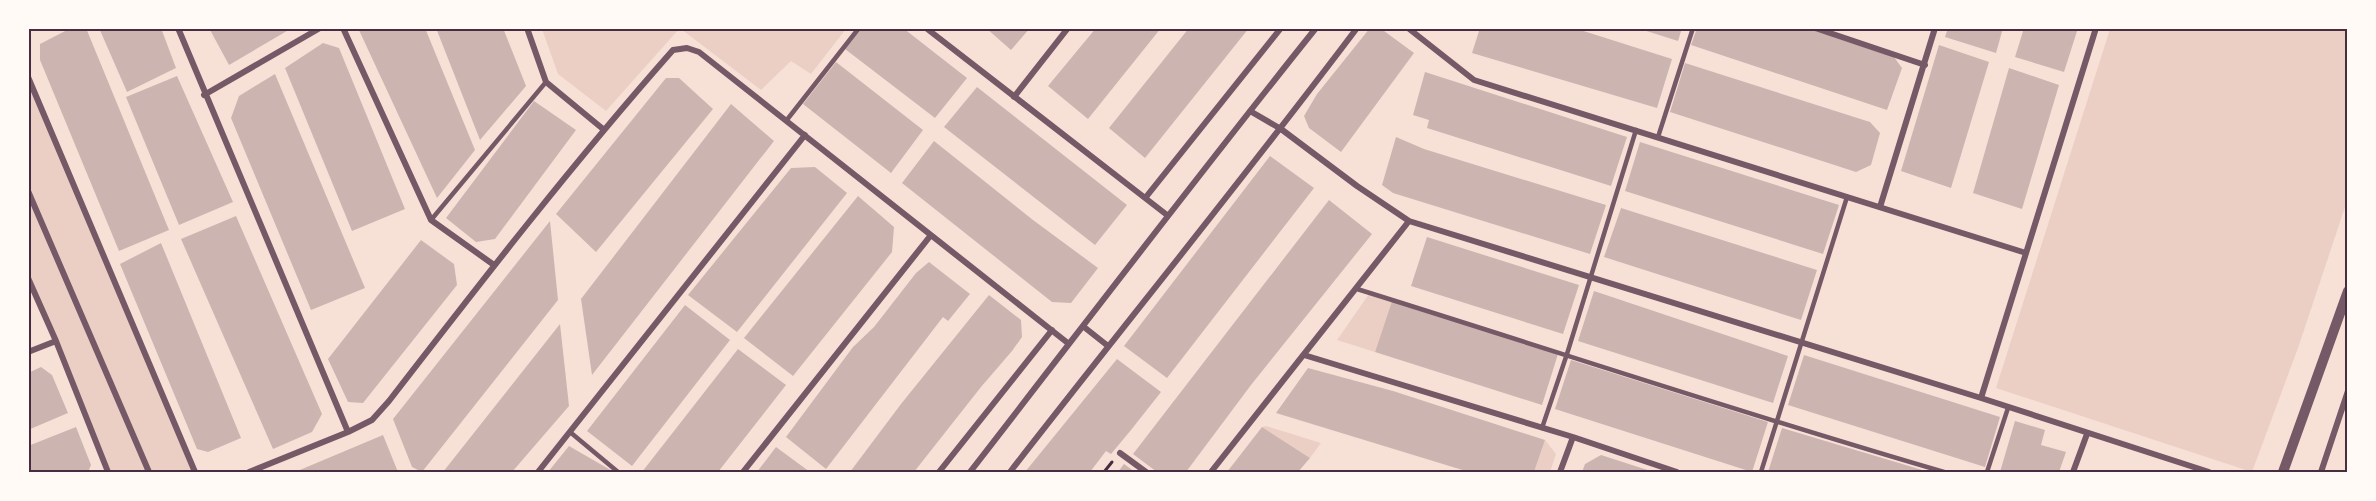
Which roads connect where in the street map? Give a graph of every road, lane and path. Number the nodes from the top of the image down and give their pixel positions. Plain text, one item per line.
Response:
1 (178, 28) edge
2 (320, 28) edge
3 (343, 28) edge
4 (527, 28) edge
5 (859, 28) edge
6 (926, 28) edge
7 (1068, 28) edge
8 (1281, 28) edge
9 (1316, 28) edge
10 (1357, 28) edge
11 (1408, 28) edge
12 (1693, 28) edge
13 (1815, 28) edge
14 (1935, 28) edge
15 (2096, 28) edge
16 (1925, 65) junction
17 (28, 77) edge
18 (546, 82) junction
19 (204, 95) junction
20 (1014, 97) junction
21 (1250, 111) junction
22 (786, 120) junction
23 (603, 129) junction
24 (1281, 129) junction
25 (1636, 130) junction
26 (805, 135) junction
27 (1658, 137) junction
28 (28, 191) edge
29 (1146, 197) junction
30 (1847, 197) junction
31 (1880, 207) junction
32 (1167, 215) junction
33 (431, 220) junction
34 (1409, 220) junction
35 (931, 235) junction
36 (2026, 253) junction
37 (494, 265) junction
38 (28, 278) edge
39 (1590, 278) junction
40 (1357, 289) junction
41 (2348, 291) edge
42 (1084, 327) junction
43 (1052, 330) junction
44 (56, 341) junction
45 (1801, 342) junction
46 (1069, 344) junction
47 (1108, 346) junction
48 (28, 352) edge
49 (1567, 354) junction
50 (1304, 355) junction
51 (2348, 391) edge
52 (1981, 398) junction
53 (2008, 408) junction
54 (1776, 423) junction
55 (1542, 428) junction
56 (348, 432) junction
57 (570, 432) junction
58 (2087, 434) junction
59 (1573, 438) junction
60 (1120, 453) dead end
61 (108, 472) edge
62 (149, 472) edge
63 (195, 472) edge
64 (249, 472) edge
65 (538, 472) edge
66 (618, 472) edge
67 (743, 472) edge
68 (939, 472) edge
69 (970, 472) edge
70 (1010, 472) edge
71 (1146, 472) edge
72 (1211, 472) edge
73 (1560, 472) edge
74 (1677, 472) edge
75 (1761, 472) edge
76 (1944, 472) edge
77 (1987, 472) edge
78 (2073, 472) edge
79 (2209, 472) edge
80 (2283, 472) edge
81 (2321, 472) edge

1 - 19 street
2 - 19 street
3 - 33 street
4 - 18 street
5 - 22 lane
6 - 20 street
7 - 20 street
8 - 29 street
9 - 21 street
10 - 24 street
11 - 25 street
12 - 27 lane
13 - 16 street
14 - 16 street
15 - 36 street
16 - 31 street
17 - 63 street
18 - 23 street
18 - 33 lane
19 - 56 street
20 - 29 street
21 - 24 street
21 - 32 street
22 - 23 street
22 - 26 street
23 - 37 street
24 - 34 street
24 - 47 street
25 - 27 street
25 - 39 lane
26 - 35 street
26 - 57 street
27 - 30 street
28 - 62 street
29 - 32 street
30 - 31 street
30 - 45 lane
31 - 36 street
32 - 42 street
33 - 37 street
34 - 39 street
34 - 40 street
35 - 43 street
35 - 67 street
36 - 52 street
37 - 56 street
38 - 44 street
39 - 45 street
39 - 49 lane
40 - 49 lane
40 - 50 street
41 - 80 street
42 - 46 street
42 - 47 street
43 - 46 street
43 - 68 street
44 - 48 street
44 - 61 street
45 - 52 street
45 - 54 lane
46 - 69 street
47 - 70 street
49 - 54 lane
49 - 55 lane
50 - 55 street
50 - 72 street
51 - 81 street
52 - 53 street
53 - 58 street
53 - 77 lane
54 - 75 lane
54 - 76 lane
55 - 59 street
56 - 64 street
57 - 65 street
57 - 66 lane
58 - 78 street
58 - 79 street
59 - 73 street
59 - 74 street
60 - 71 street

